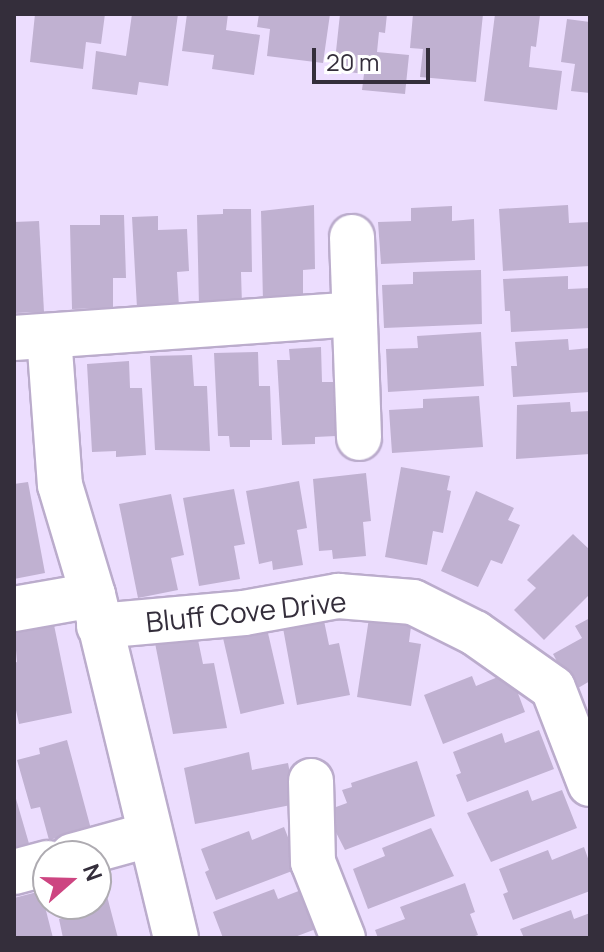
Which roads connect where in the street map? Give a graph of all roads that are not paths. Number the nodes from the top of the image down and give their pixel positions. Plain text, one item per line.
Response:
1 (352, 237) dead end
2 (354, 314) junction
3 (31, 337) edge
4 (359, 438) dead end
5 (14, 609) edge
6 (96, 611) junction
7 (311, 781) dead end
8 (590, 784) edge
9 (148, 835) junction
10 (112, 845) edge
11 (176, 938) edge
12 (343, 938) edge

1 - 2 street
2 - 3 street
2 - 4 street
3 - 6 street
5 - 6 street, Bluff Cove Drive
6 - 8 street, Bluff Cove Drive
6 - 9 street
7 - 12 street
9 - 10 street
9 - 11 street

